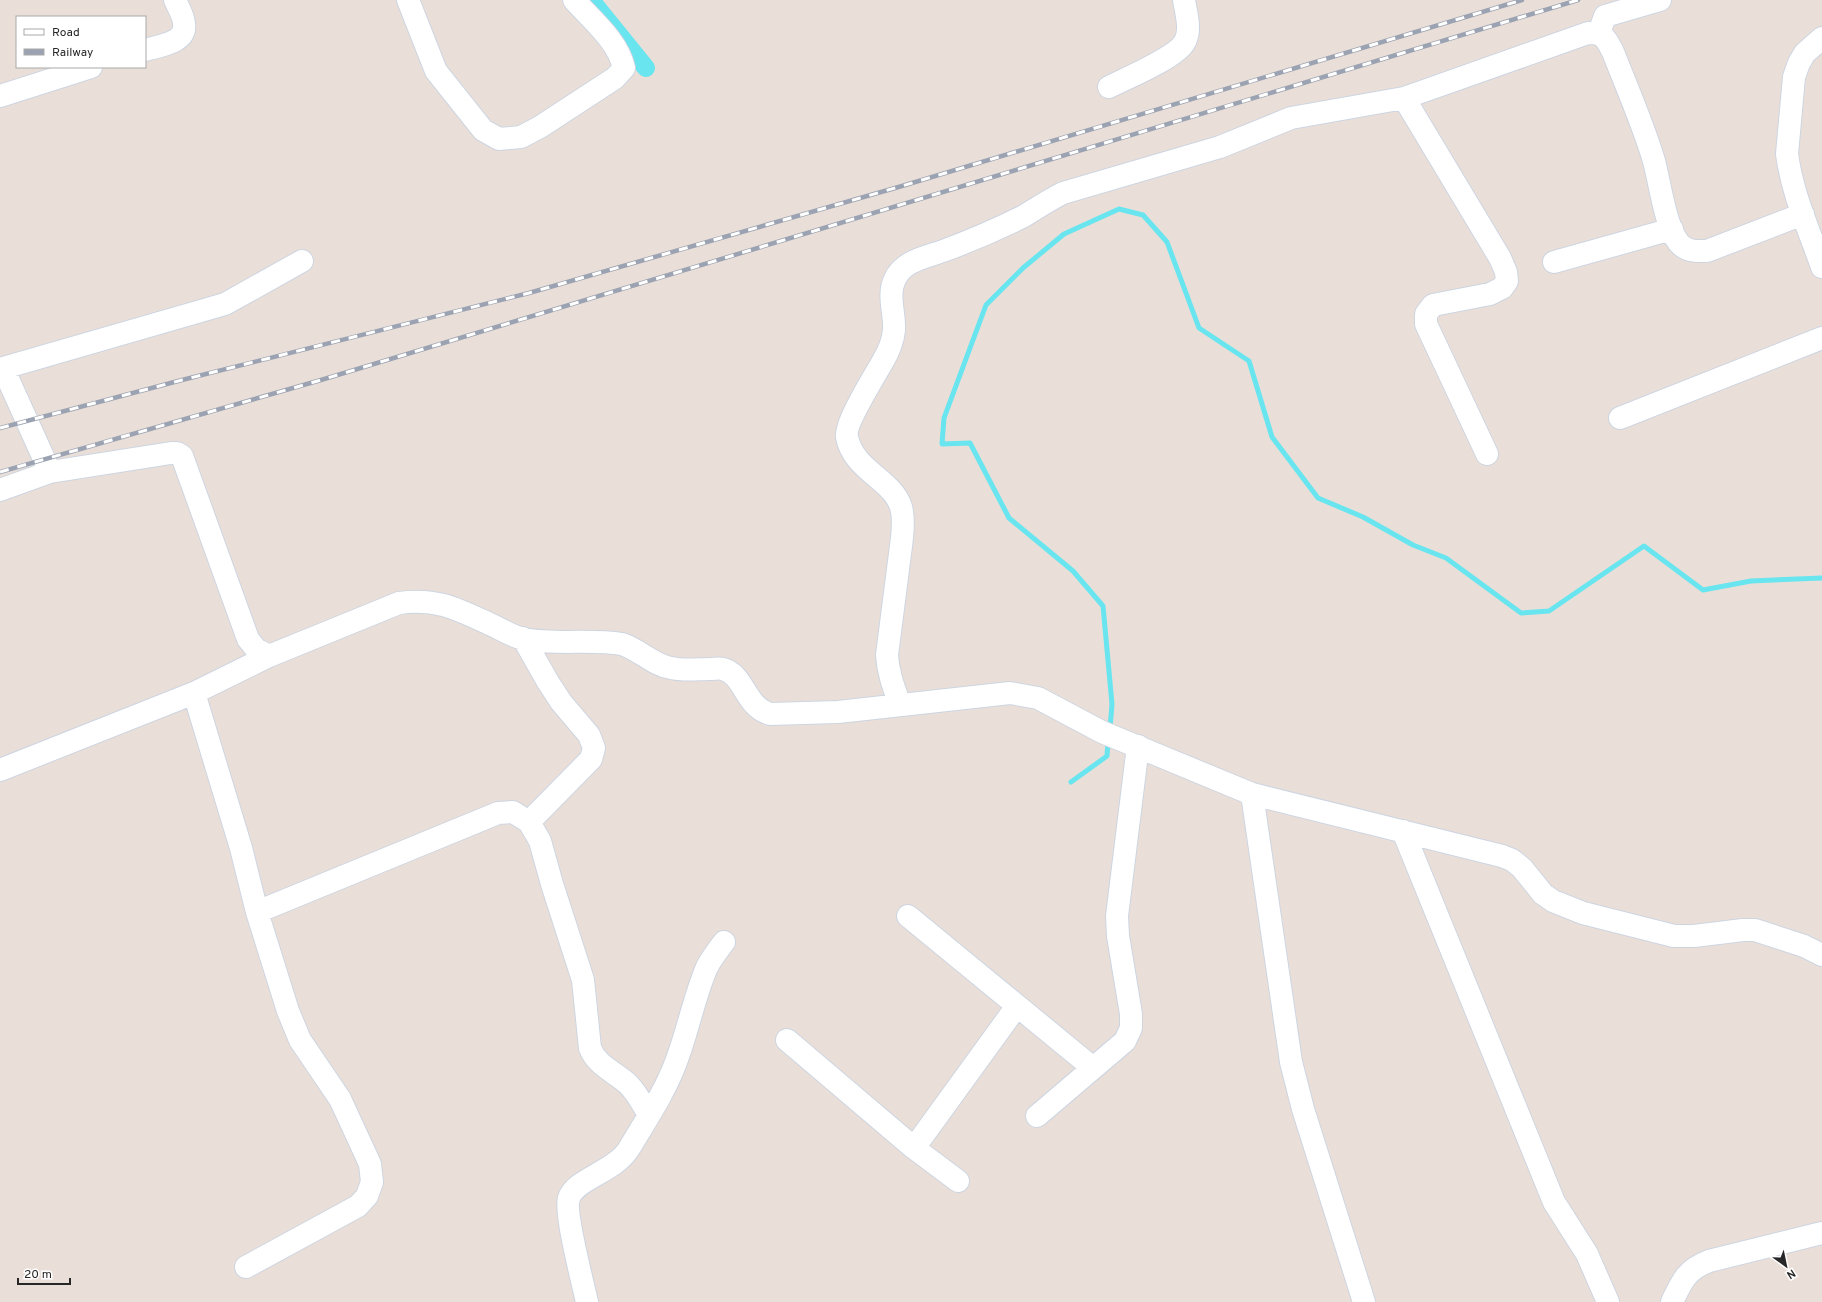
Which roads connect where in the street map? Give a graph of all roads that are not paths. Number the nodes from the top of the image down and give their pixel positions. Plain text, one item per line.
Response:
1 (175, 0) edge
2 (408, 0) edge
3 (574, 0) edge
4 (1184, 0) edge
5 (1660, 0) edge
6 (1599, 33) junction
7 (1822, 38) edge
8 (146, 50) edge
9 (88, 68) edge
10 (1109, 87) dead end
11 (0, 96) edge
12 (1404, 98) junction
13 (1803, 214) junction
14 (1672, 229) junction
15 (302, 261) dead end
16 (1554, 262) dead end
17 (1822, 267) edge
18 (1822, 338) edge
19 (2, 368) edge
20 (1620, 418) dead end
21 (1487, 454) dead end
22 (50, 472) junction
23 (0, 490) edge
24 (523, 638) junction
25 (269, 656) junction
26 (194, 693) junction
27 (900, 705) junction
28 (1135, 745) junction
29 (0, 770) edge
30 (1252, 794) junction
31 (529, 822) junction
32 (1403, 831) junction
33 (257, 912) junction
34 (908, 916) dead end
35 (724, 942) dead end
36 (1822, 955) edge
37 (1017, 1006) junction
38 (787, 1040) dead end
39 (1093, 1068) junction
40 (649, 1115) junction
41 (1037, 1116) dead end
42 (914, 1148) junction
43 (958, 1181) dead end
44 (1822, 1233) edge
45 (246, 1267) dead end
46 (587, 1302) edge
47 (1364, 1302) edge
48 (1608, 1302) edge
49 (1672, 1302) edge

1 - 8 street
2 - 3 street
4 - 10 street
5 - 6 street
6 - 12 street
6 - 14 street
7 - 13 street
9 - 11 street
12 - 21 street
12 - 27 street
13 - 14 street
13 - 17 street
14 - 16 street
15 - 19 street
18 - 20 street
19 - 22 street
22 - 23 street
22 - 25 street
24 - 25 street
24 - 27 street
24 - 31 street
25 - 26 street
26 - 29 street
26 - 33 street
27 - 28 street
28 - 30 street
28 - 39 street
30 - 32 street
30 - 47 street
31 - 33 street
31 - 40 street
32 - 36 street
32 - 48 street
33 - 45 street
34 - 37 street
35 - 40 street
37 - 39 street
37 - 42 street
38 - 42 street
39 - 41 street
40 - 46 street
42 - 43 street
44 - 49 street

